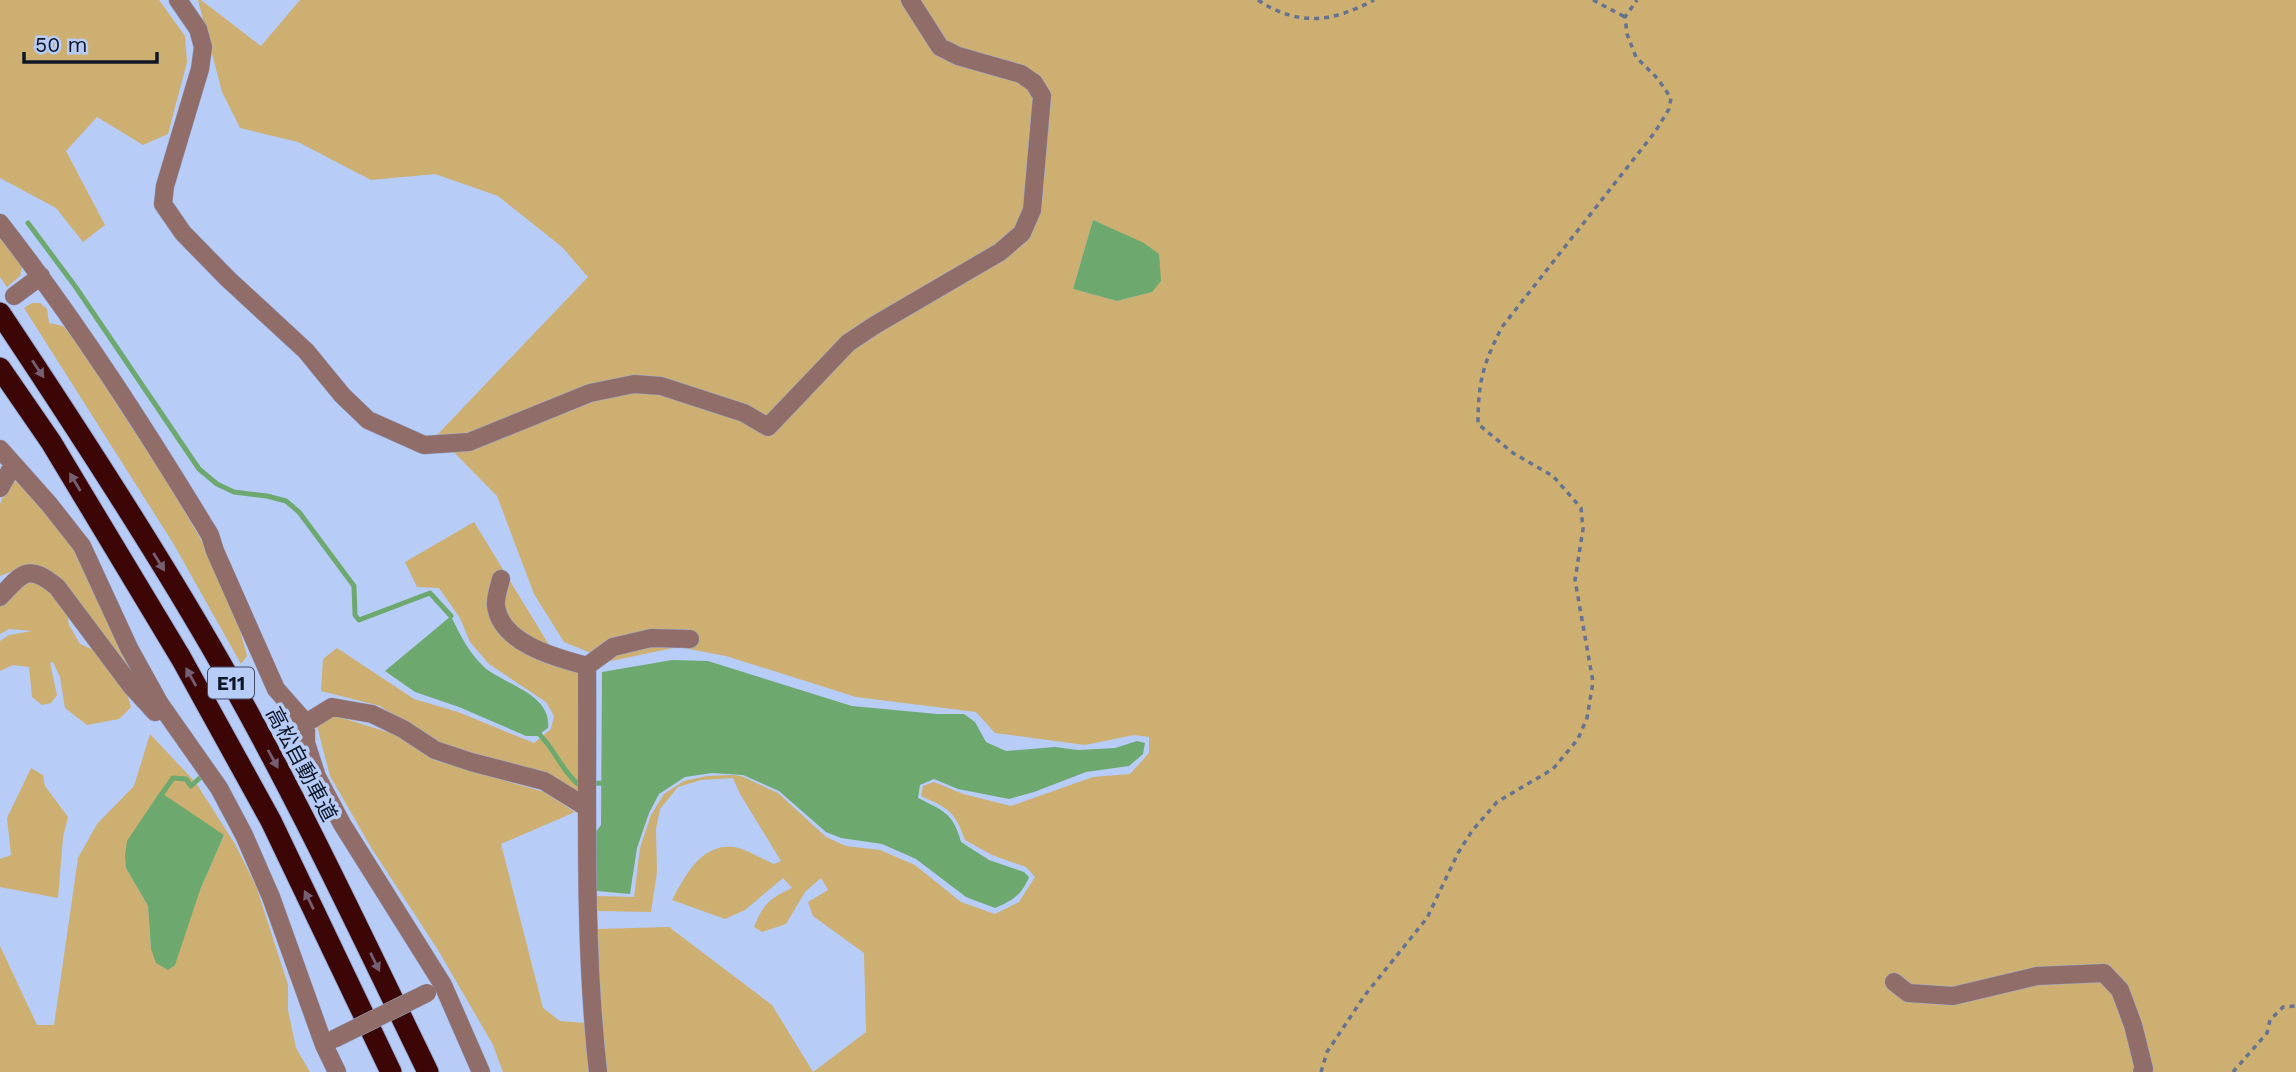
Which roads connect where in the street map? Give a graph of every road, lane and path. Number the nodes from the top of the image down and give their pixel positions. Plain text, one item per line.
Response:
1 (178, 0) edge
2 (910, 0) edge
3 (1258, 0) edge
4 (1374, 0) edge
5 (1593, 0) edge
6 (1637, 0) edge
7 (1625, 17) junction
8 (0, 223) edge
9 (41, 276) junction
10 (14, 296) dead end
11 (0, 313) edge
12 (0, 368) edge
13 (0, 449) edge
14 (13, 465) junction
15 (0, 488) edge
16 (500, 579) dead end
17 (0, 597) edge
18 (690, 639) dead end
19 (587, 666) junction
20 (163, 707) junction
21 (306, 723) junction
22 (586, 807) junction
23 (1894, 982) dead end
24 (435, 989) junction
25 (2296, 1006) edge
26 (329, 1042) junction
27 (337, 1072) edge
28 (391, 1072) edge
29 (428, 1072) edge
30 (481, 1072) edge
31 (598, 1072) edge
32 (1321, 1072) edge
33 (2142, 1072) edge
34 (2233, 1072) edge

1 - 2 street
3 - 4 path
5 - 7 path
6 - 7 path
7 - 32 path
8 - 9 street
9 - 10 street
9 - 21 street
11 -> 29 highway, 高松自動車道 / E11
28 -> 12 highway, E11
13 - 14 street
14 - 15 street
14 - 20 street
16 - 19 street
17 - 20 street
18 - 19 street
19 - 22 street
20 - 26 street
21 - 22 street
21 - 24 street
22 - 31 street
23 - 33 street
24 - 26 street, bridge
24 - 30 street
25 - 34 path
26 - 27 street

